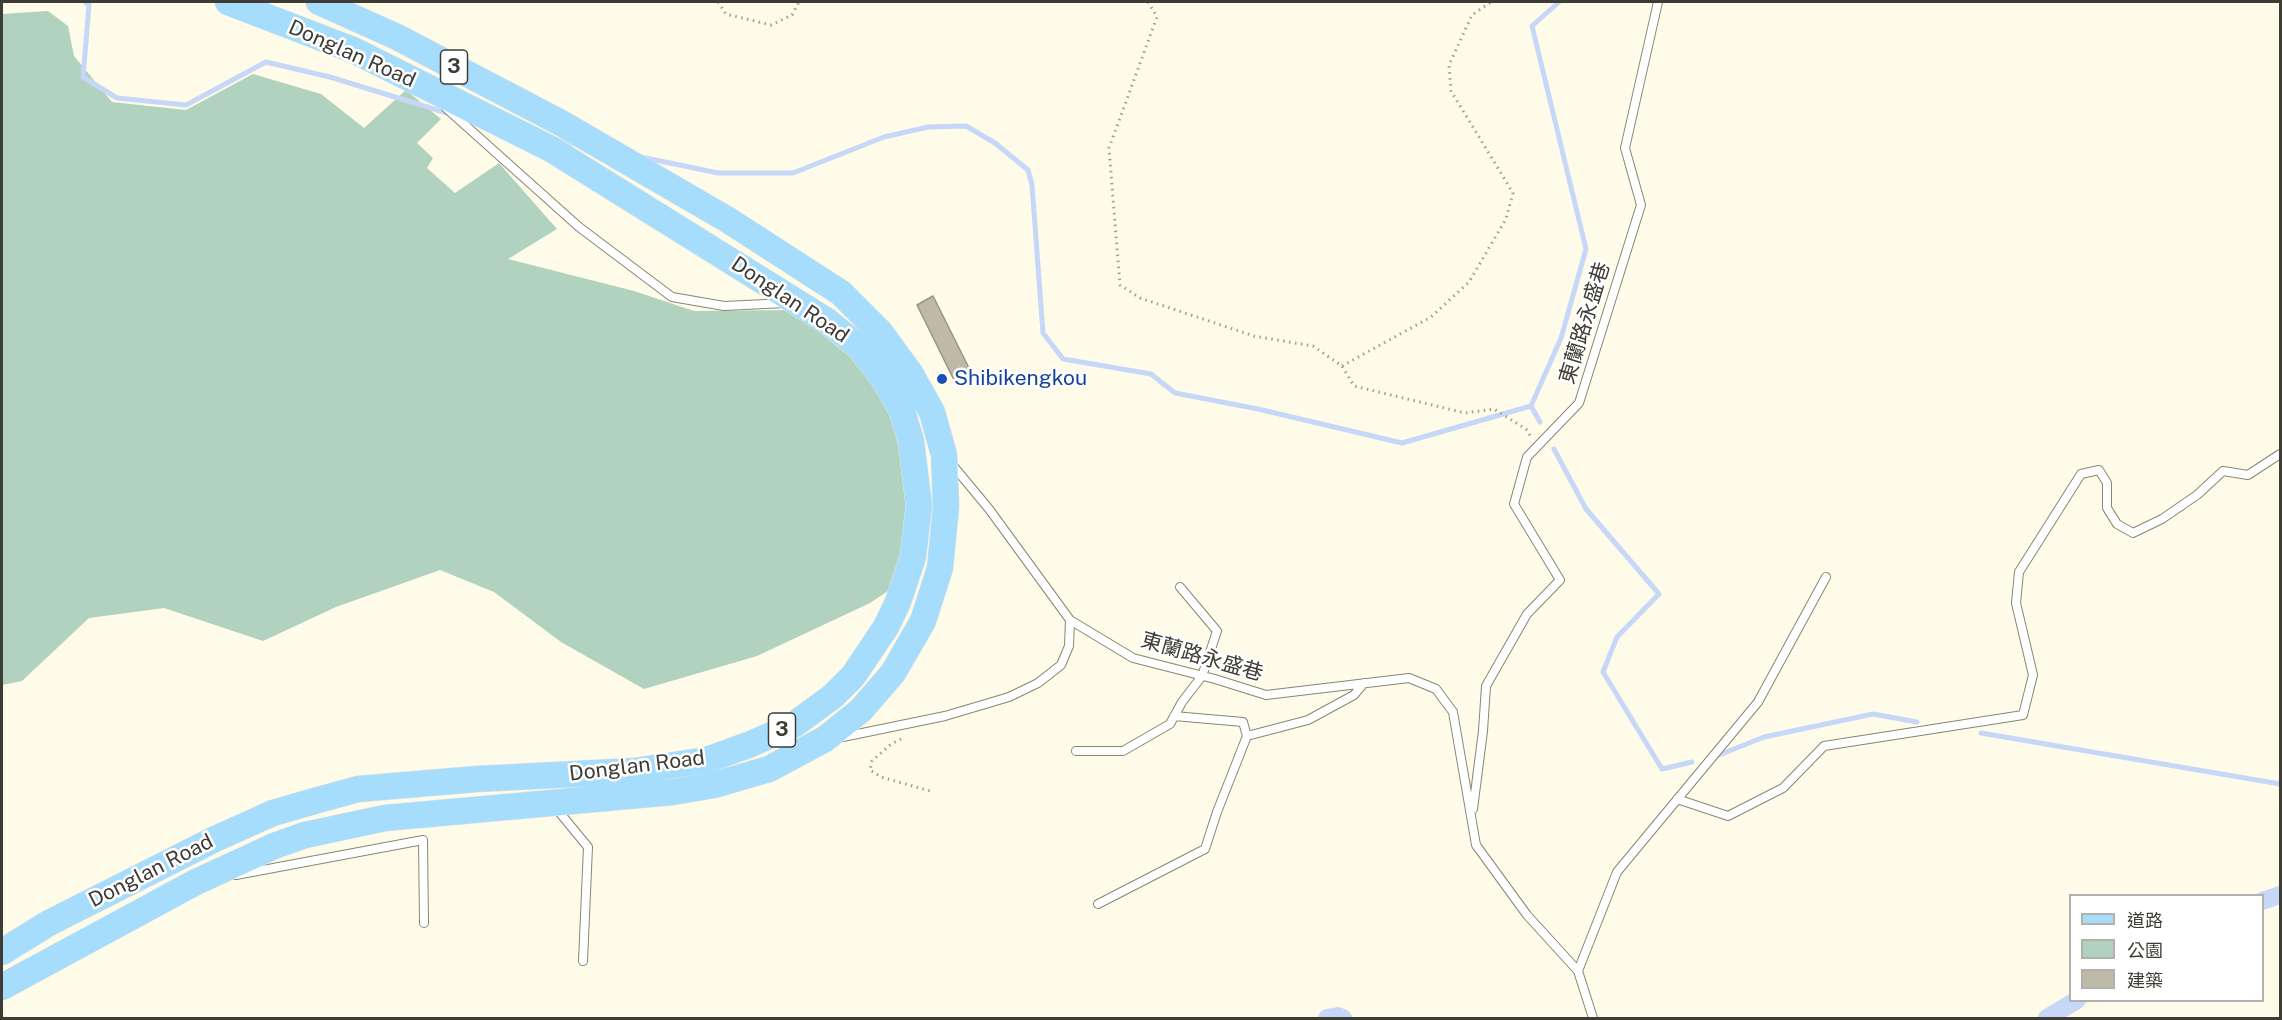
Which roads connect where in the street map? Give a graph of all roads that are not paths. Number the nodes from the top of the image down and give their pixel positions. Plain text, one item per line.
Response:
1 (228, 2) edge
2 (319, 2) edge
3 (1658, 2) edge
4 (421, 85) junction
5 (799, 303) junction
6 (940, 454) junction
7 (2280, 454) edge
8 (1826, 577) dead end
9 (1180, 587) dead end
10 (1070, 620) junction
11 (1202, 676) junction
12 (1364, 683) junction
13 (1174, 716) junction
14 (1247, 736) junction
15 (825, 739) junction
16 (1076, 751) dead end
17 (1677, 799) junction
18 (551, 802) junction
19 (1472, 819) junction
20 (194, 883) junction
21 (1098, 904) dead end
22 (424, 923) dead end
23 (2, 952) edge
24 (583, 961) dead end
25 (1578, 971) junction
26 (2, 987) edge
27 (1593, 1018) edge

1 - 4 main road, Donglan Road / 3
2 - 6 main road, Donglan Road / 3
3 - 19 lane, 東蘭路永盛巷
4 - 5 main road, Donglan Road / 3
4 - 5 lane
5 - 23 main road, Donglan Road / 3
6 - 10 lane, 東蘭路永盛巷
6 - 15 main road, Donglan Road / 3
7 - 17 lane
8 - 17 lane
9 - 11 lane
10 - 11 lane, 東蘭路永盛巷
10 - 15 lane, Donglan Road
11 - 12 lane, 東蘭路永盛巷
11 - 13 lane
12 - 14 lane
12 - 19 lane, 東蘭路永盛巷
13 - 14 lane
13 - 16 lane
14 - 21 lane
15 - 18 main road, Donglan Road / 3
17 - 25 lane
18 - 20 main road, Donglan Road / 3
18 - 24 lane
19 - 25 lane, 東蘭路永盛巷
20 - 22 lane
20 - 26 main road, Donglan Road / 3
25 - 27 lane, 東蘭路永盛巷

